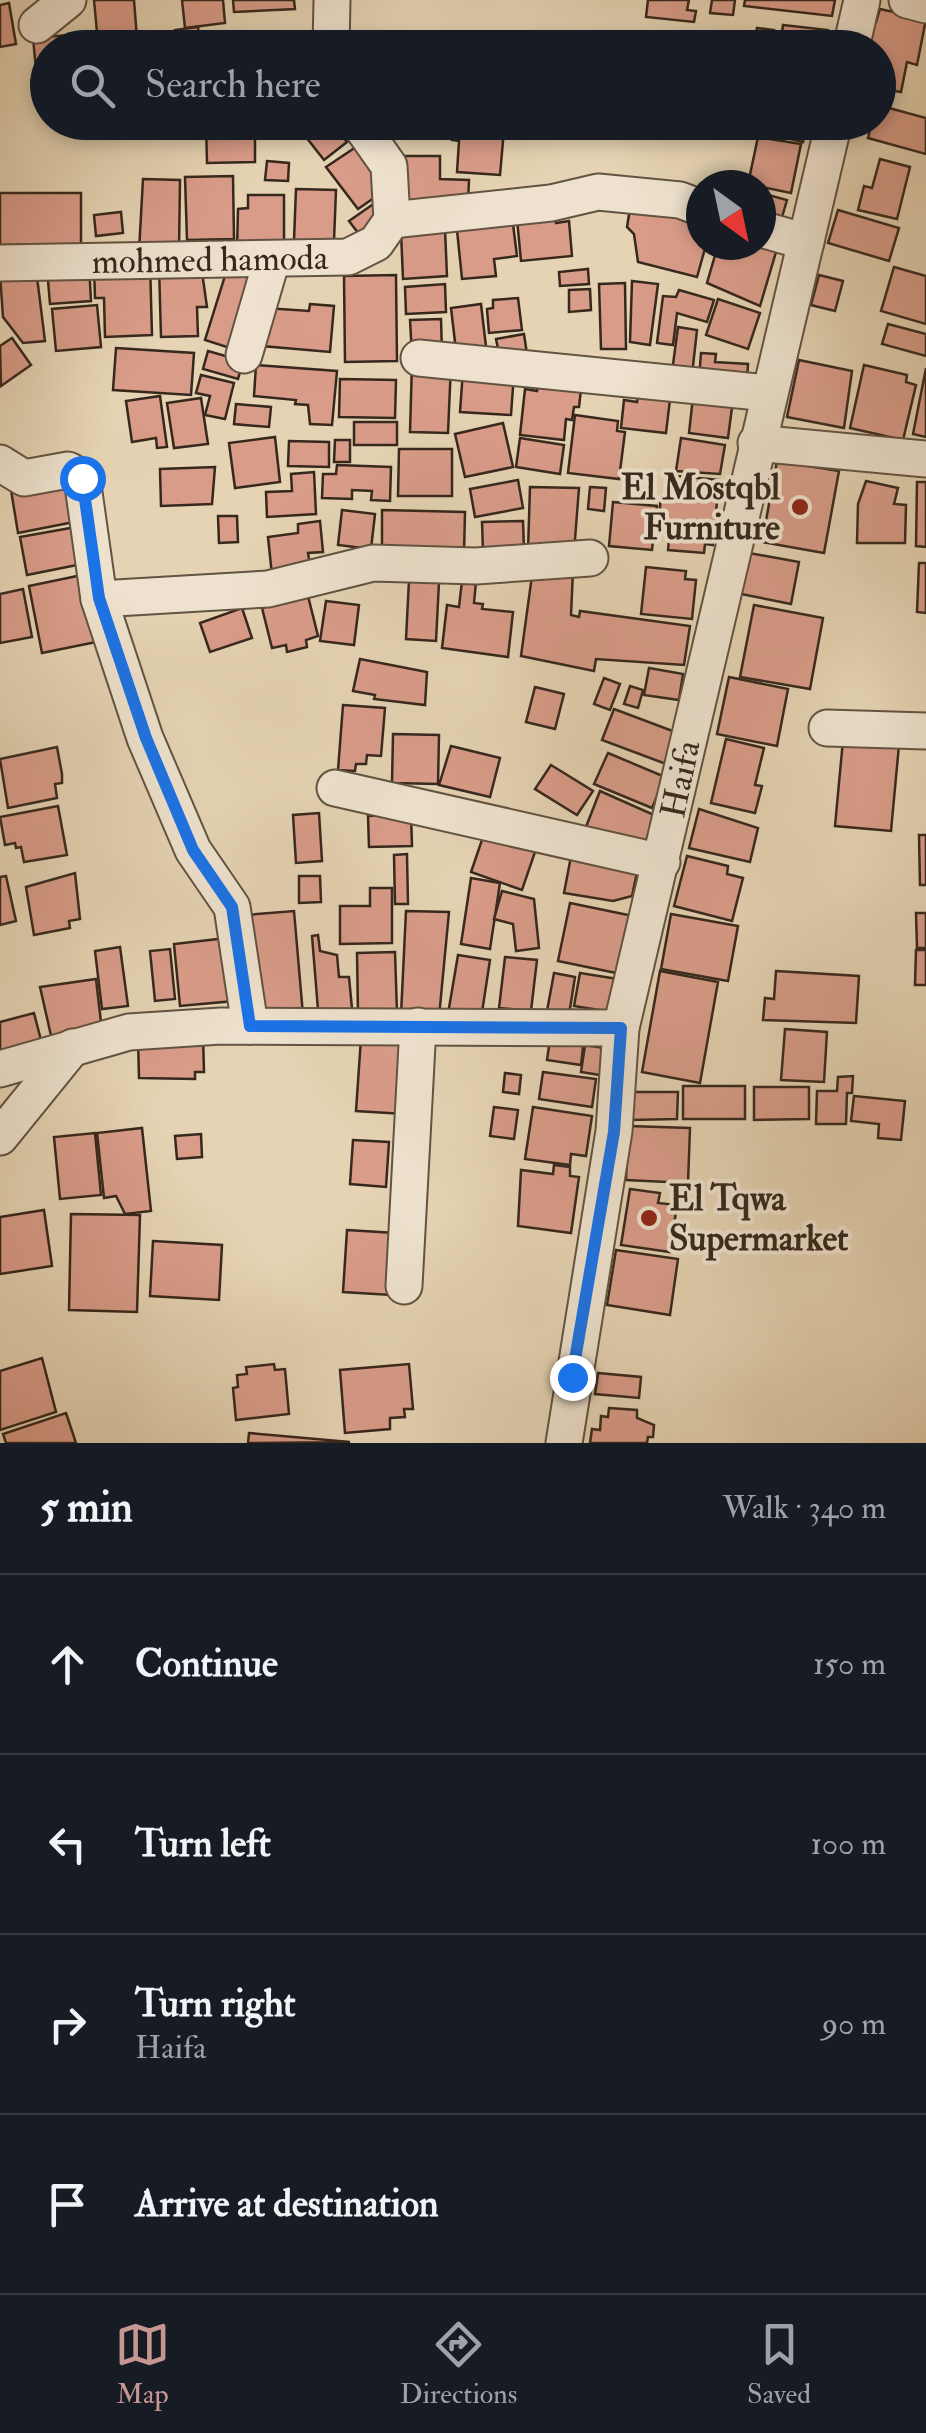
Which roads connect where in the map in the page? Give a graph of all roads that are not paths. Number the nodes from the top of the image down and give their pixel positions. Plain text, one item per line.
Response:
1 (68, 0) edge
2 (332, 0) edge
3 (862, 0) edge
4 (907, 0) edge
5 (926, 5) edge
6 (37, 25) dead end
7 (331, 30) edge
8 (856, 30) edge
9 (370, 140) edge
10 (830, 140) edge
11 (686, 202) edge
12 (392, 220) junction
13 (776, 233) edge
14 (806, 242) junction
15 (272, 259) junction
16 (0, 263) edge
17 (244, 355) dead end
18 (419, 358) dead end
19 (768, 393) junction
20 (756, 443) junction
21 (926, 460) edge
22 (0, 463) edge
23 (590, 558) dead end
24 (99, 598) junction
25 (827, 728) dead end
26 (926, 731) edge
27 (335, 788) dead end
28 (662, 862) junction
29 (250, 1026) junction
30 (418, 1026) junction
31 (621, 1028) junction
32 (73, 1046) junction
33 (0, 1069) edge
34 (0, 1137) edge
35 (404, 1286) dead end
36 (564, 1443) edge

1 - 6 street
2 - 7 street
3 - 8 street
4 - 5 street
9 - 12 street
10 - 14 street, Haifa
11 - 12 street
12 - 15 street, mohmed hamoda
13 - 14 street
14 - 19 street, Haifa
15 - 16 street, mohmed hamoda
15 - 17 street
18 - 19 street
19 - 20 street, Haifa
20 - 21 street
20 - 28 street, Haifa
22 - 24 street
23 - 24 street
24 - 29 street
25 - 26 street
27 - 28 street
28 - 31 street, Haifa
29 - 30 street
29 - 32 street
30 - 31 street
30 - 35 street
31 - 36 street, Haifa
32 - 33 street
32 - 34 street

